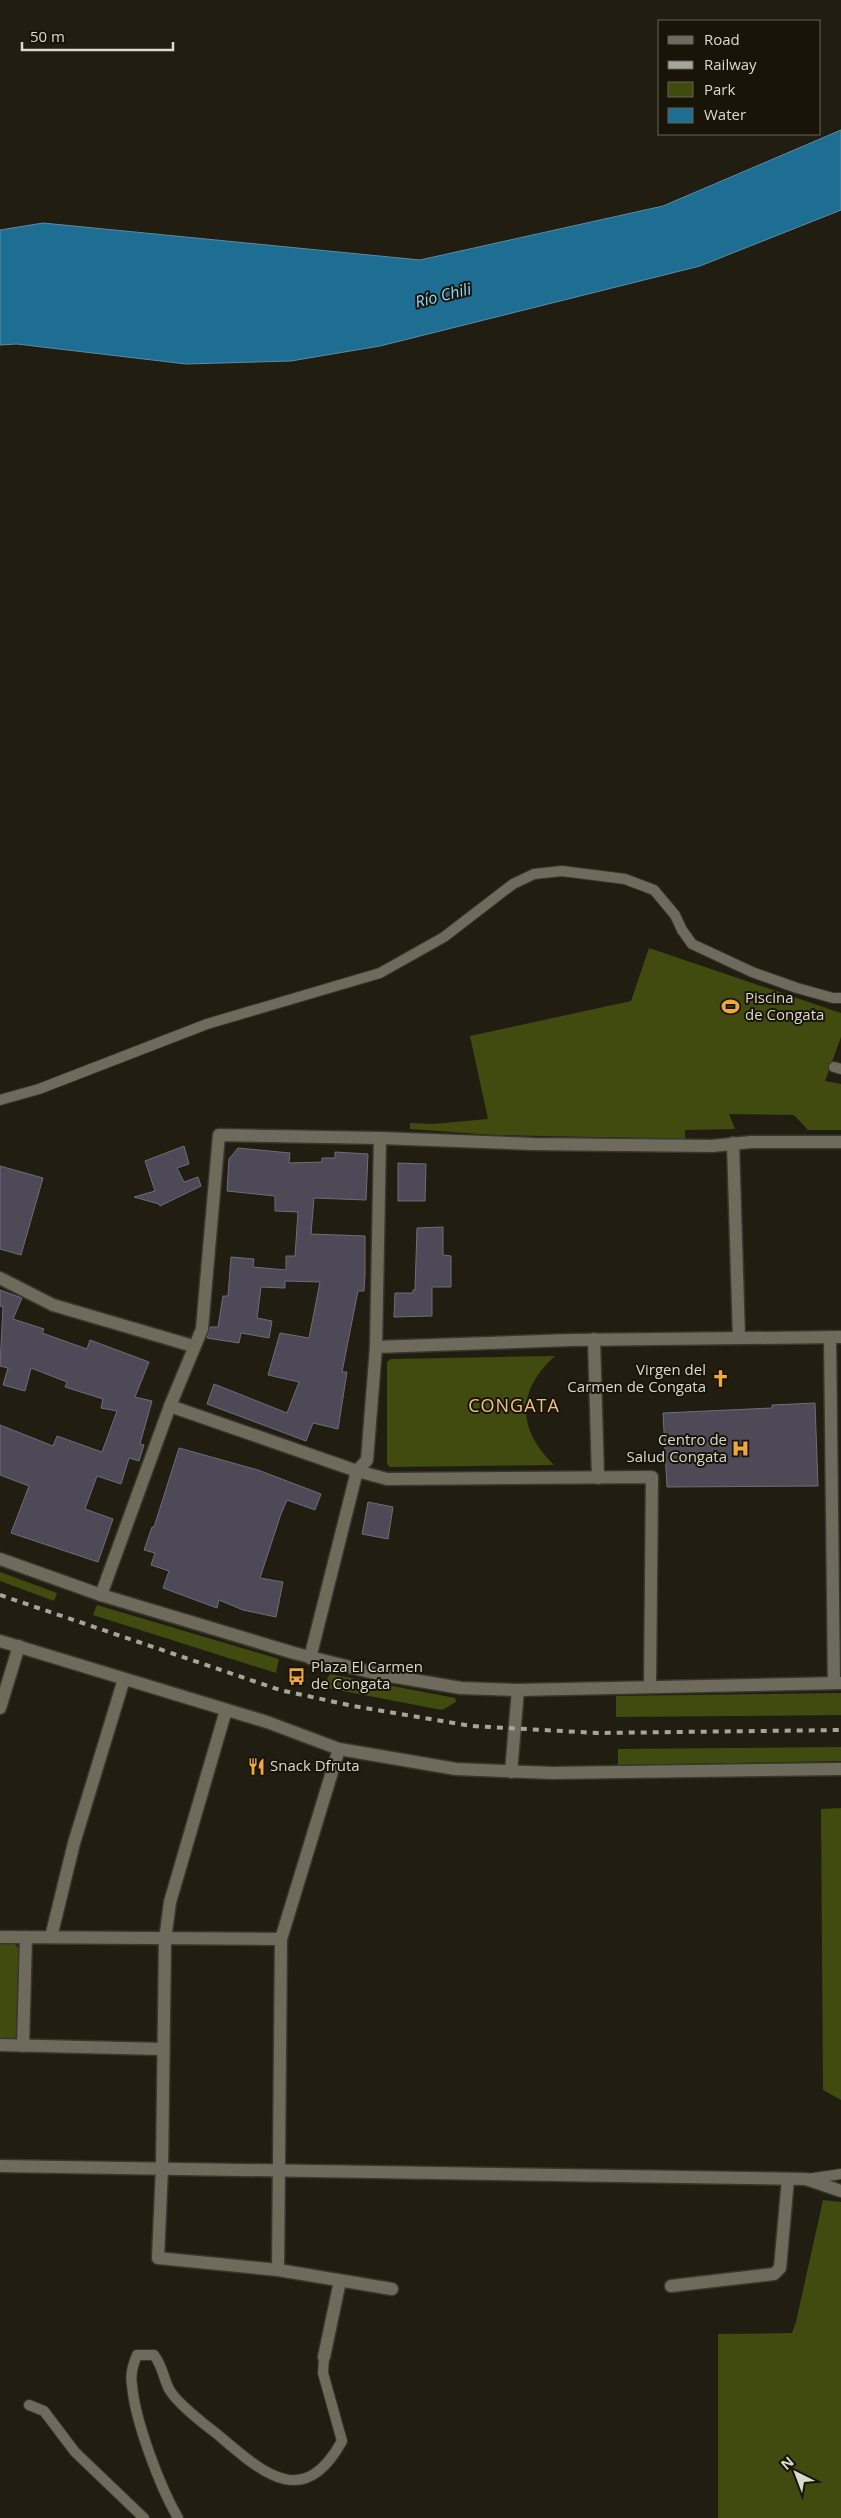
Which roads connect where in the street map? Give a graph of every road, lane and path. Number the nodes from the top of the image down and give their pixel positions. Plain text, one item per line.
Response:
1 (841, 998) edge
2 (0, 1100) edge
3 (380, 1138) junction
4 (841, 1142) edge
5 (733, 1143) junction
6 (0, 1278) edge
7 (835, 1337) edge
8 (739, 1338) junction
9 (594, 1340) junction
10 (193, 1346) junction
11 (376, 1347) junction
12 (170, 1406) junction
13 (357, 1471) junction
14 (598, 1478) junction
15 (0, 1559) edge
16 (101, 1595) junction
17 (0, 1641) edge
18 (18, 1646) junction
19 (310, 1658) junction
20 (124, 1679) junction
21 (838, 1683) edge
22 (650, 1686) junction
23 (518, 1690) junction
24 (0, 1708) edge
25 (226, 1710) junction
26 (339, 1749) junction
27 (841, 1769) edge
28 (511, 1772) junction
29 (0, 1937) edge
30 (26, 1937) junction
31 (51, 1938) junction
32 (281, 1939) junction
33 (165, 1940) junction
34 (0, 2045) edge
35 (23, 2046) junction
36 (162, 2049) junction
37 (0, 2166) edge
38 (162, 2168) junction
39 (279, 2170) junction
40 (841, 2174) edge
41 (788, 2179) junction
42 (806, 2179) junction
43 (841, 2191) edge
44 (278, 2270) junction
45 (340, 2281) junction
46 (671, 2286) dead end
47 (392, 2289) dead end
48 (324, 2357) joint
49 (29, 2405) dead end
50 (144, 2518) edge
51 (178, 2518) edge

1 - 2 lane
3 - 5 street
3 - 10 street
3 - 11 street
4 - 5 street
5 - 8 street
6 - 10 street
7 - 8 street
7 - 21 street
8 - 9 street
9 - 11 street
9 - 14 street
10 - 12 street
11 - 13 street
12 - 13 street
12 - 16 street
13 - 14 street
13 - 19 street
14 - 22 street
15 - 16 street
16 - 19 street
17 - 18 street
18 - 20 street
18 - 24 street
19 - 23 street
20 - 25 street
20 - 31 street
21 - 22 street
22 - 23 street
23 - 28 street
25 - 26 street
25 - 33 street
26 - 28 street
26 - 32 street
27 - 28 street
29 - 30 street
30 - 31 street
30 - 35 street
31 - 33 street
32 - 33 street
32 - 39 street
33 - 36 street
34 - 35 street
35 - 36 street
36 - 38 street
37 - 38 street
38 - 39 street
38 - 44 street
39 - 41 street
39 - 44 street
40 - 42 lane
41 - 42 street
41 - 46 street
42 - 43 street
44 - 45 street
45 - 47 street
45 - 48 street
48 - 51 lane
49 - 50 lane

